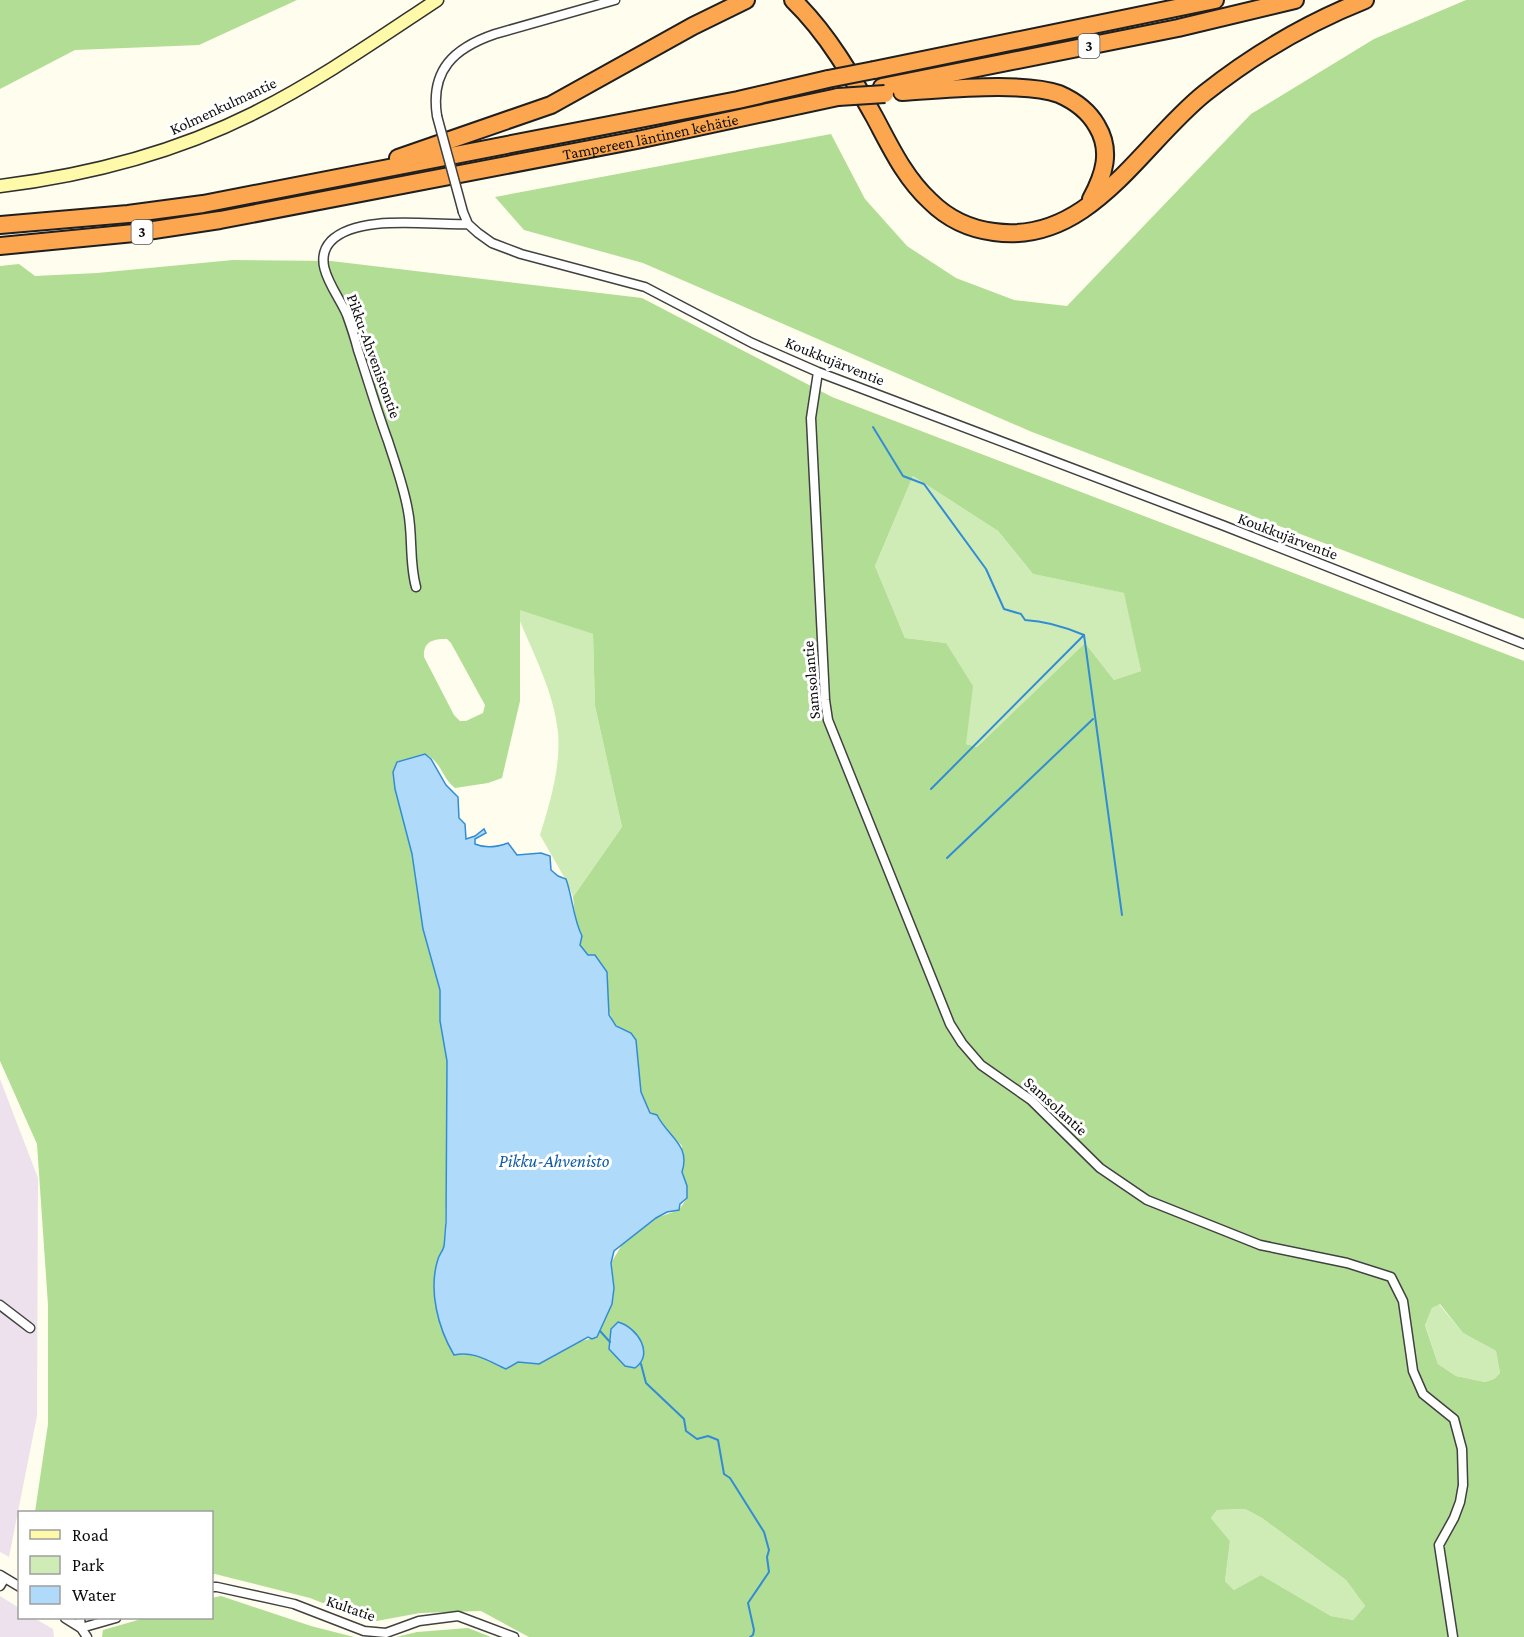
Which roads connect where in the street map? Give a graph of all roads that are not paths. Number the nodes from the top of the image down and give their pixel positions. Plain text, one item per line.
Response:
1 (437, 0) edge
2 (615, 0) edge
3 (746, 0) edge
4 (793, 0) edge
5 (1215, 0) edge
6 (1295, 0) edge
7 (1365, 0) edge
8 (884, 90) junction
9 (860, 92) junction
10 (838, 97) junction
11 (332, 180) junction
12 (0, 186) edge
13 (1088, 206) junction
14 (468, 224) junction
15 (0, 225) edge
16 (0, 246) edge
17 (818, 372) junction
18 (416, 587) dead end
19 (1524, 644) edge
20 (0, 1305) edge
21 (30, 1328) dead end
22 (2, 1580) edge
23 (18, 1586) edge
24 (213, 1587) edge
25 (68, 1619) edge
26 (80, 1619) edge
27 (110, 1619) edge
28 (81, 1628) junction
29 (87, 1637) edge
30 (514, 1637) edge
31 (1453, 1637) edge

1 - 12 street, Kolmenkulmantie
2 - 14 street, Koukkujärventie, bridge
3 - 11 highway
4 - 9 highway
5 - 11 highway, Tampereen läntinen kehätie / 3, bridge
6 - 8 highway, Tampereen läntinen kehätie / 3
7 - 13 highway
8 - 9 highway, Tampereen läntinen kehätie / 3
8 - 10 highway, bridge
8 - 13 highway
9 - 10 highway, Tampereen läntinen kehätie / 3, bridge
9 - 13 highway
10 - 16 highway, Tampereen läntinen kehätie / 3
11 - 15 highway, Tampereen läntinen kehätie / 3
14 - 17 street, Koukkujärventie
14 - 18 street, Pikku-Ahvenistontie
17 - 19 street, Koukkujärventie
17 - 31 street, Samsolantie
20 - 21 street
22 - 23 street
24 - 30 street, Kultatie
25 - 28 street
26 - 28 street
27 - 28 street
28 - 29 street

